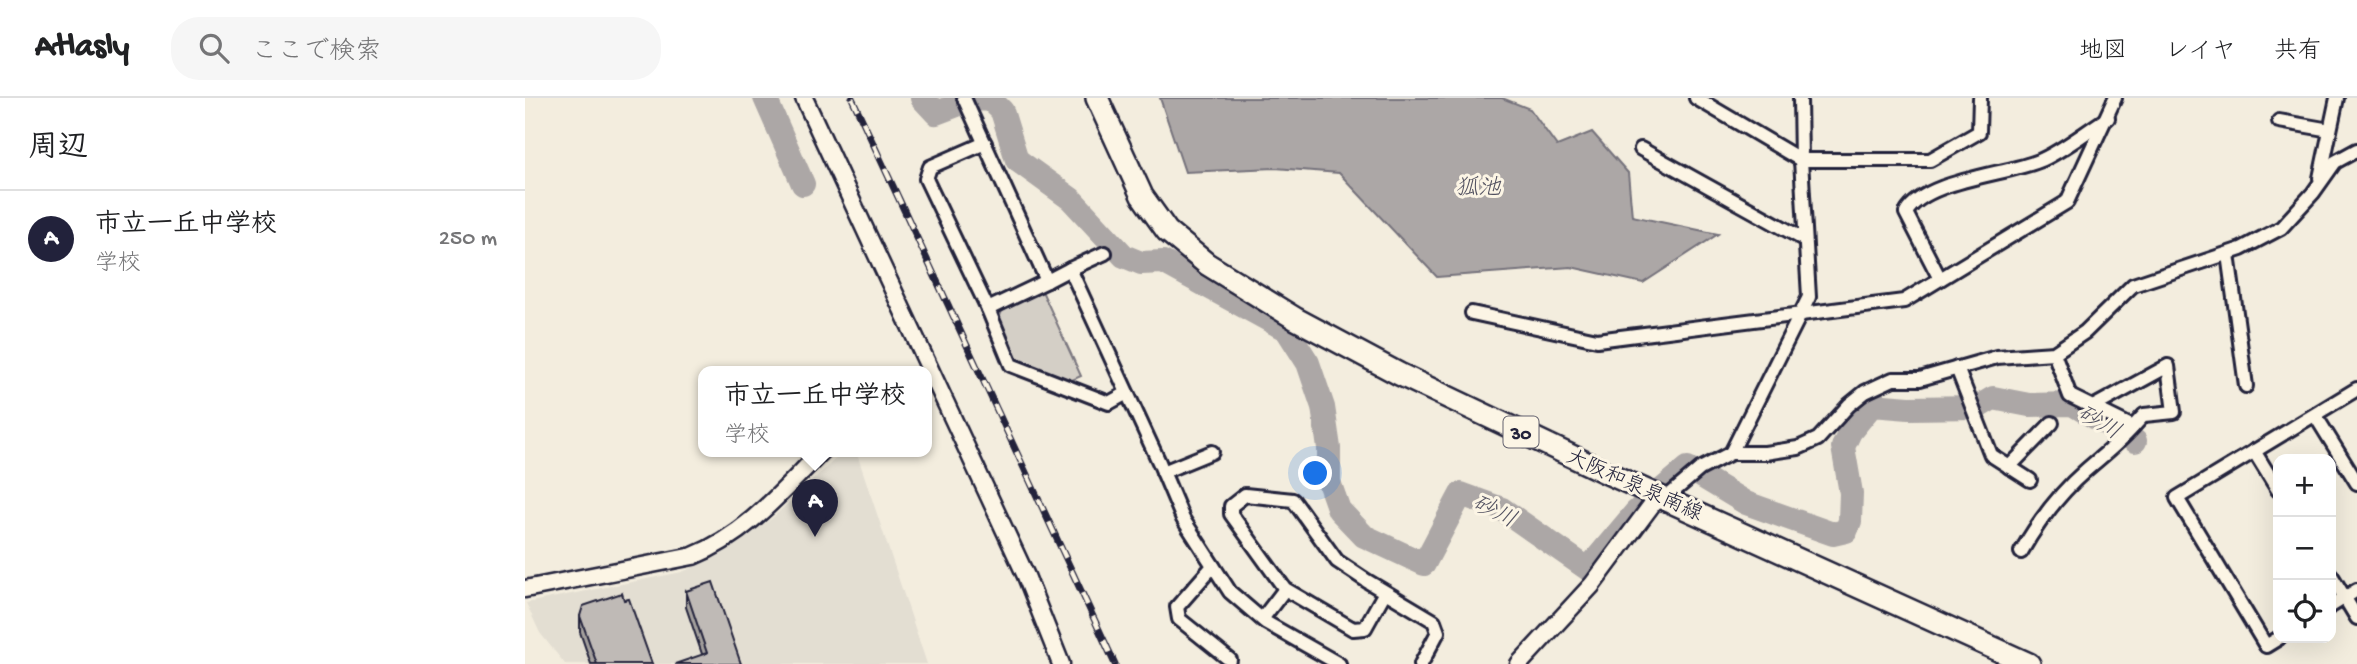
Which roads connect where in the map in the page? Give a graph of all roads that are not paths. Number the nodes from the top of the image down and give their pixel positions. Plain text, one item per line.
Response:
1 (803, 98) edge
2 (964, 98) edge
3 (1097, 98) edge
4 (1696, 98) edge
5 (1800, 98) edge
6 (1980, 98) edge
7 (2115, 98) edge
8 (2337, 98) edge
9 (2108, 117) junction
10 (2279, 121) dead end
11 (2330, 130) junction
12 (985, 144) junction
13 (1641, 149) dead end
14 (2357, 150) edge
15 (1801, 160) junction
16 (2319, 182) junction
17 (1805, 240) junction
18 (1105, 253) dead end
19 (2228, 254) junction
20 (1070, 270) junction
21 (1940, 279) junction
22 (1047, 281) junction
23 (988, 309) junction
24 (1472, 313) dead end
25 (1801, 316) junction
26 (2054, 353) junction
27 (925, 366) edge
28 (1957, 368) junction
29 (932, 382) edge
30 (2246, 386) dead end
31 (2357, 389) edge
32 (1127, 393) junction
33 (2093, 407) junction
34 (2315, 415) junction
35 (2052, 423) dead end
36 (2133, 426) junction
37 (2254, 451) junction
38 (1212, 452) dead end
39 (1731, 453) junction
40 (816, 457) edge
41 (2009, 467) junction
42 (1163, 472) junction
43 (2030, 480) dead end
44 (2273, 482) edge
45 (2357, 483) edge
46 (1663, 497) junction
47 (2021, 552) dead end
48 (1213, 566) junction
49 (2334, 580) edge
50 (525, 589) edge
51 (1285, 589) junction
52 (2357, 590) edge
53 (1385, 592) junction
54 (2344, 597) junction
55 (2336, 603) edge
56 (2357, 618) edge
57 (1262, 619) junction
58 (2273, 642) edge
59 (1230, 660) dead end
60 (1061, 664) edge
61 (1339, 664) edge
62 (1421, 664) edge
63 (1520, 664) edge
64 (2029, 664) edge

1 - 27 street
2 - 12 street
3 - 46 main road, 大阪和泉泉南線 / 30
4 - 15 street
5 - 15 street
6 - 15 street
7 - 9 street
8 - 11 street
9 - 21 street
9 - 21 street
10 - 11 street
11 - 16 street
12 - 22 street
12 - 23 street
13 - 17 street
14 - 16 street
15 - 17 street
16 - 19 street
17 - 25 street
18 - 20 street
19 - 26 street
19 - 30 street
20 - 22 street
20 - 32 street
21 - 25 street
22 - 23 street
23 - 32 street
24 - 25 street
25 - 39 street
26 - 28 street
26 - 33 street
28 - 39 street
28 - 41 street
29 - 60 street
31 - 34 street
32 - 42 street
33 - 36 street
33 - 36 street
34 - 37 street
34 - 45 street
35 - 41 street
36 - 47 street
37 - 44 street
37 - 58 street
38 - 42 street
39 - 46 street
40 - 50 street
41 - 43 street
42 - 48 street
46 - 63 street
46 - 64 main road, 大阪和泉泉南線 / 30
48 - 57 street
48 - 59 street
49 - 54 street
51 - 53 street
51 - 53 street
51 - 57 street
52 - 54 street
53 - 62 street
54 - 55 street
54 - 56 street
57 - 61 street

